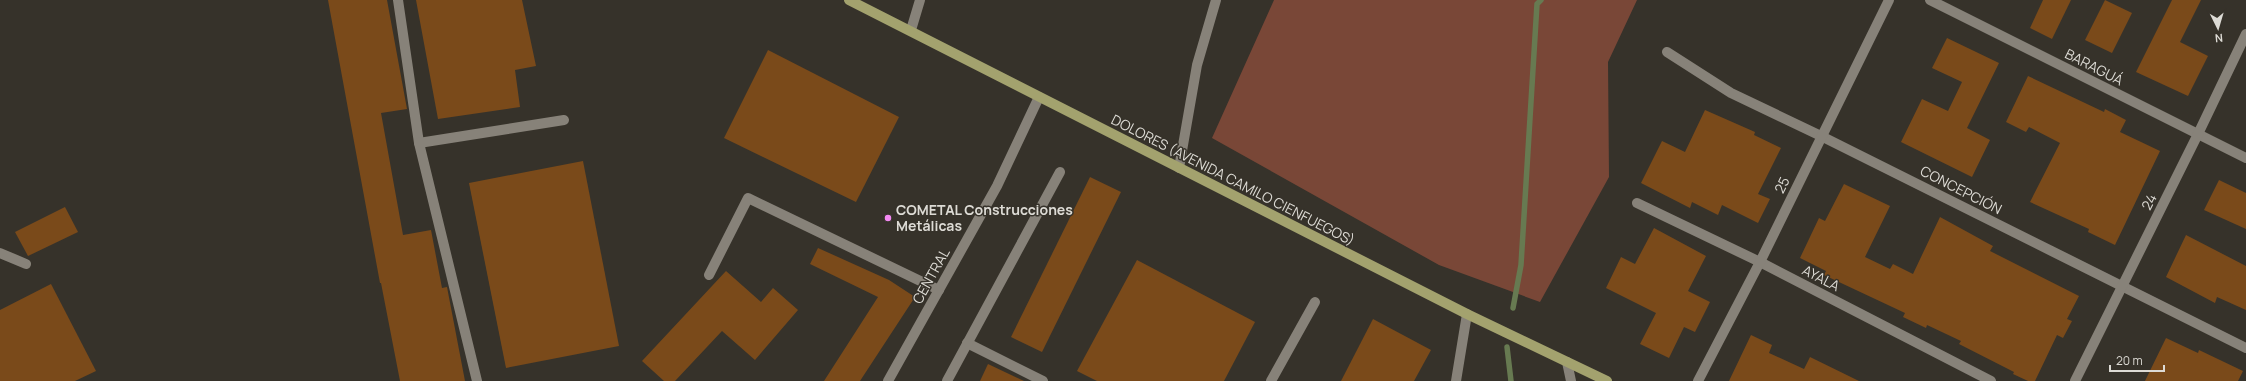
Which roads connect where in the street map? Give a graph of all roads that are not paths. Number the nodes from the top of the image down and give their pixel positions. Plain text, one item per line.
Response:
1 (398, 0) edge
2 (849, 0) edge
3 (920, 0) edge
4 (1216, 0) edge
5 (1889, 0) edge
6 (1930, 0) edge
7 (911, 30) junction
8 (2246, 34) edge
9 (1667, 52) dead end
10 (1039, 97) junction
11 (564, 120) dead end
12 (2198, 134) junction
13 (1821, 136) junction
14 (419, 144) junction
15 (2246, 158) edge
16 (1179, 168) junction
17 (1060, 172) dead end
18 (1637, 202) dead end
19 (0, 253) edge
20 (1760, 262) junction
21 (26, 264) dead end
22 (709, 275) dead end
23 (2123, 286) junction
24 (939, 290) junction
25 (1315, 302) dead end
26 (1467, 314) junction
27 (967, 343) junction
28 (2246, 348) edge
29 (1568, 362) junction
30 (478, 381) edge
31 (888, 381) edge
32 (947, 381) edge
33 (1044, 381) edge
34 (1271, 381) edge
35 (1456, 381) edge
36 (1571, 381) edge
37 (1607, 381) edge
38 (1698, 381) edge
39 (1991, 381) edge
40 (2075, 381) edge

1 - 14 street
2 - 7 main road, DOLORES (AVENIDA CAMILO CIENFUEGOS)
3 - 7 street
4 - 16 street
5 - 13 street, 25
6 - 12 street, BARAGUÁ
7 - 10 main road, DOLORES (AVENIDA CAMILO CIENFUEGOS)
8 - 12 street, 24
9 - 13 street, CONCEPCIÓN
10 - 16 main road, DOLORES (AVENIDA CAMILO CIENFUEGOS)
10 - 24 street, CENTRAL
11 - 14 street
12 - 15 street, BARAGUÁ
12 - 23 street, 24
13 - 20 street, 25
13 - 23 street, CONCEPCIÓN
14 - 30 street
16 - 26 main road, DOLORES (AVENIDA CAMILO CIENFUEGOS)
17 - 27 street
18 - 20 street, AYALA
19 - 21 street
20 - 38 street, 25
20 - 39 street, AYALA
22 - 24 street
23 - 28 street, CONCEPCIÓN
23 - 40 street, 24
24 - 31 street, CENTRAL
25 - 34 street
26 - 29 main road, DOLORES (AVENIDA CAMILO CIENFUEGOS)
26 - 35 street
27 - 32 street
27 - 33 street
29 - 36 street
29 - 37 main road, DOLORES (AVENIDA CAMILO CIENFUEGOS)

